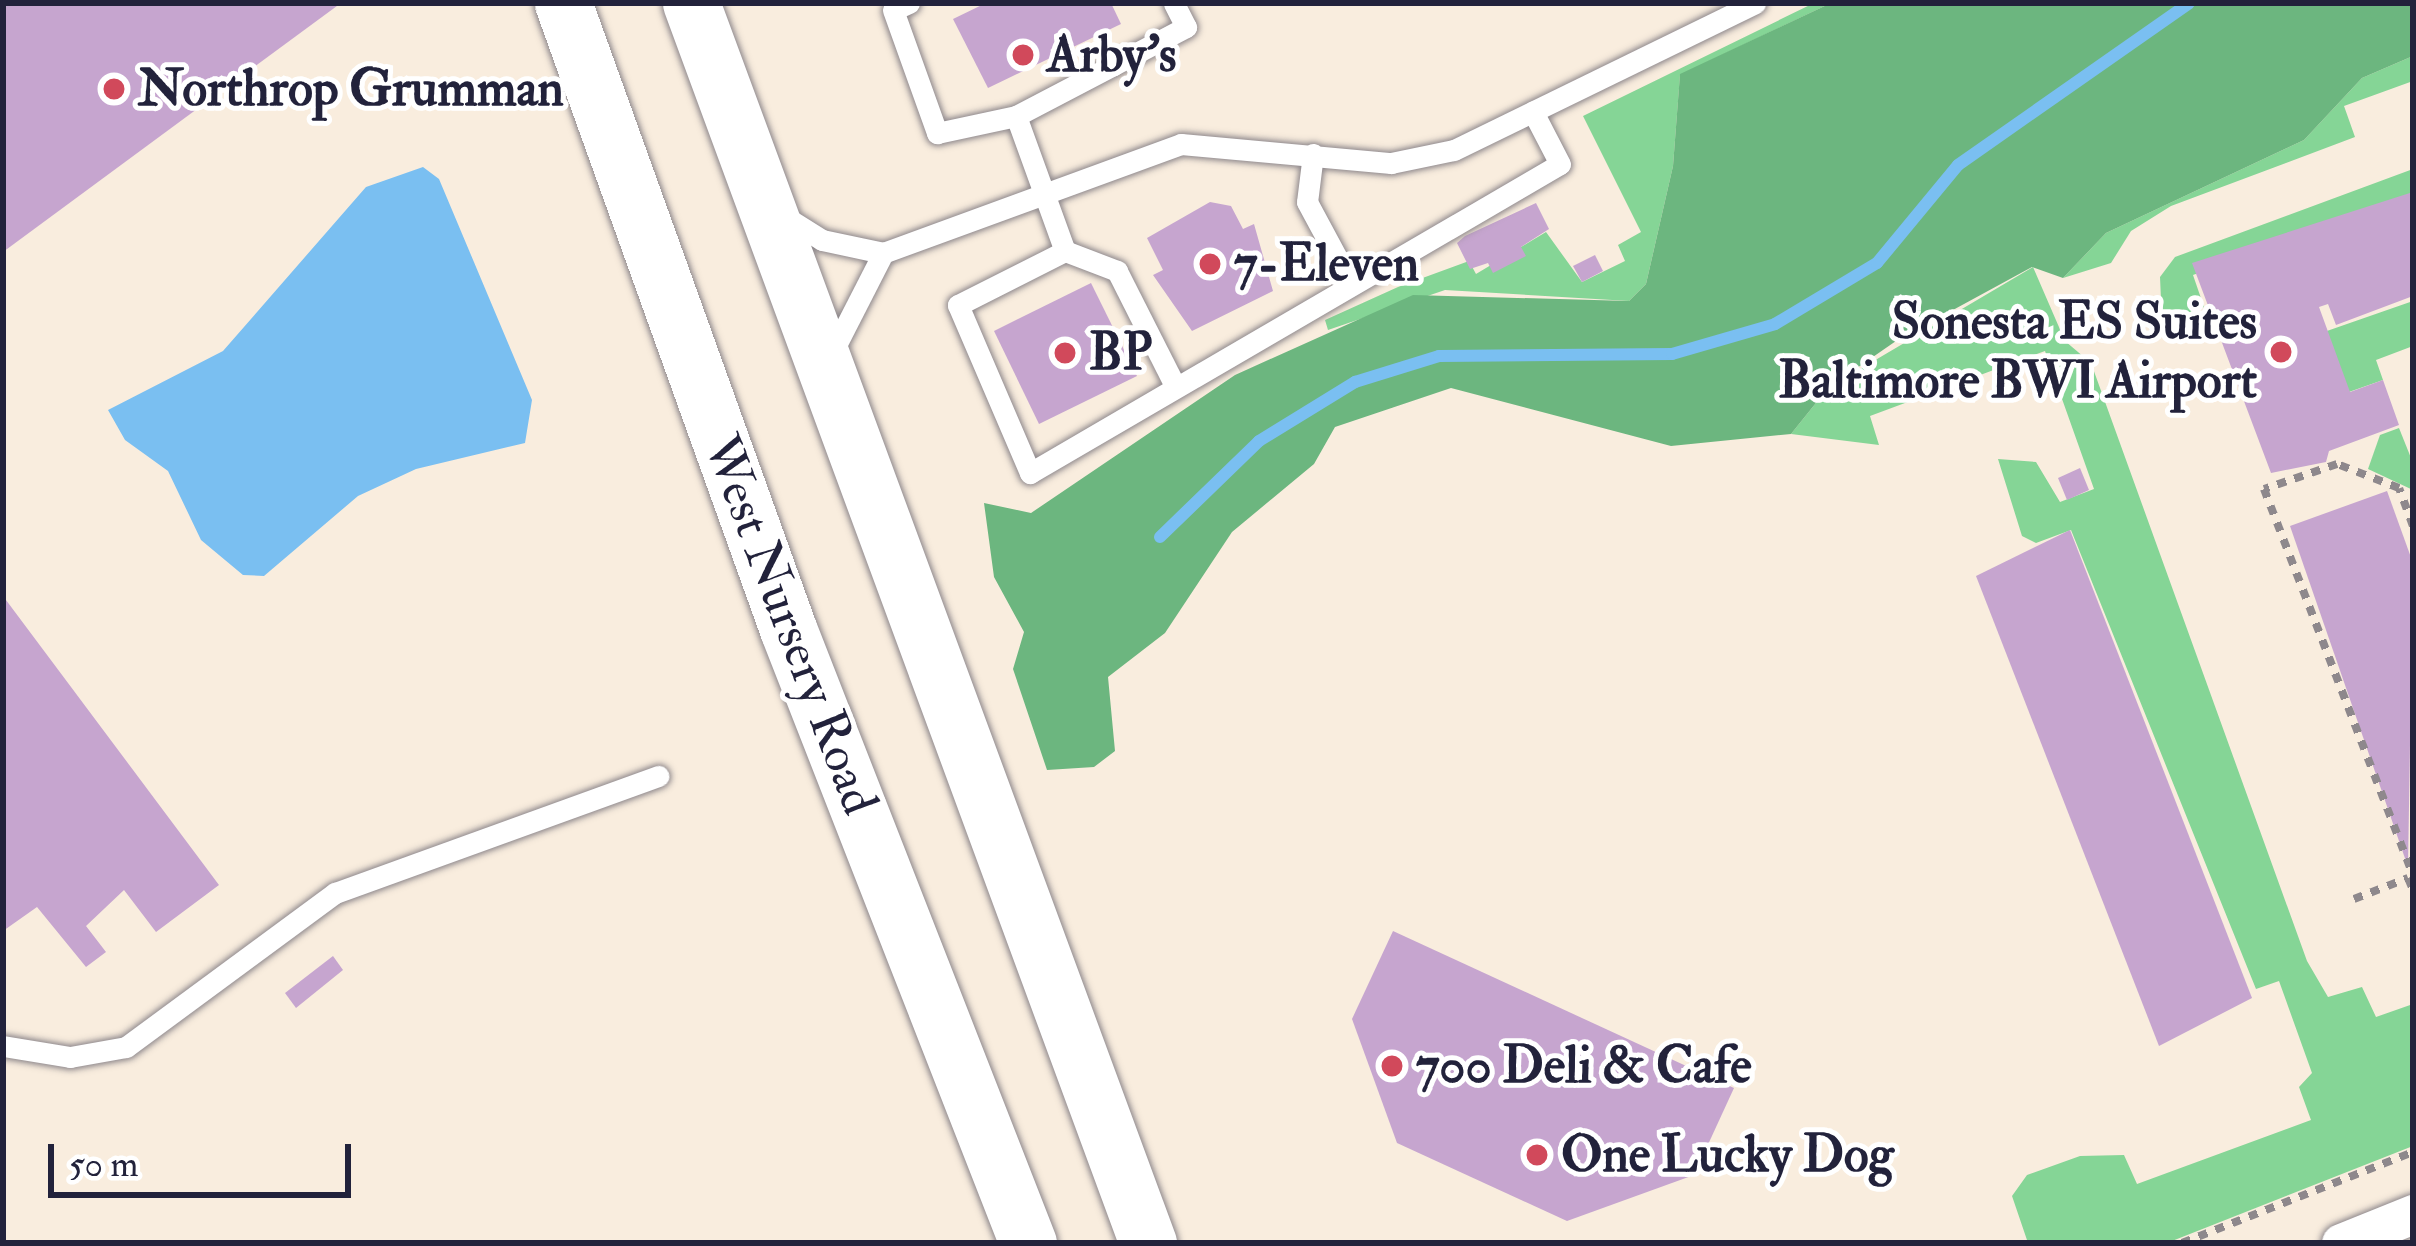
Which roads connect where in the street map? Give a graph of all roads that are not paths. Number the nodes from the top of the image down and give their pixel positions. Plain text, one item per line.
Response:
1 (562, 3) edge
2 (691, 3) edge
3 (1174, 3) edge
4 (1755, 3) edge
5 (901, 7) edge
6 (1533, 112) junction
7 (1016, 116) junction
8 (1313, 154) junction
9 (1048, 193) junction
10 (760, 196) junction
11 (1065, 251) junction
12 (883, 253) junction
13 (1351, 282) junction
14 (1173, 382) junction
15 (828, 385) junction
16 (658, 776) dead end
17 (3, 1046) edge
18 (2413, 1214) edge
19 (1026, 1240) edge
20 (1148, 1243) edge
21 (2341, 1243) edge

1 - 19 main road, West Nursery Road
2 - 10 main road
3 - 7 lane
4 - 6 lane
5 - 7 lane
6 - 8 lane
6 - 13 lane
7 - 9 lane
8 - 9 lane
8 - 13 lane
9 - 11 lane
9 - 12 lane
10 - 12 lane
10 - 15 main road
11 - 14 lane
11 - 14 lane
12 - 15 lane
13 - 14 lane
15 - 20 main road
16 - 17 lane
18 - 21 street

